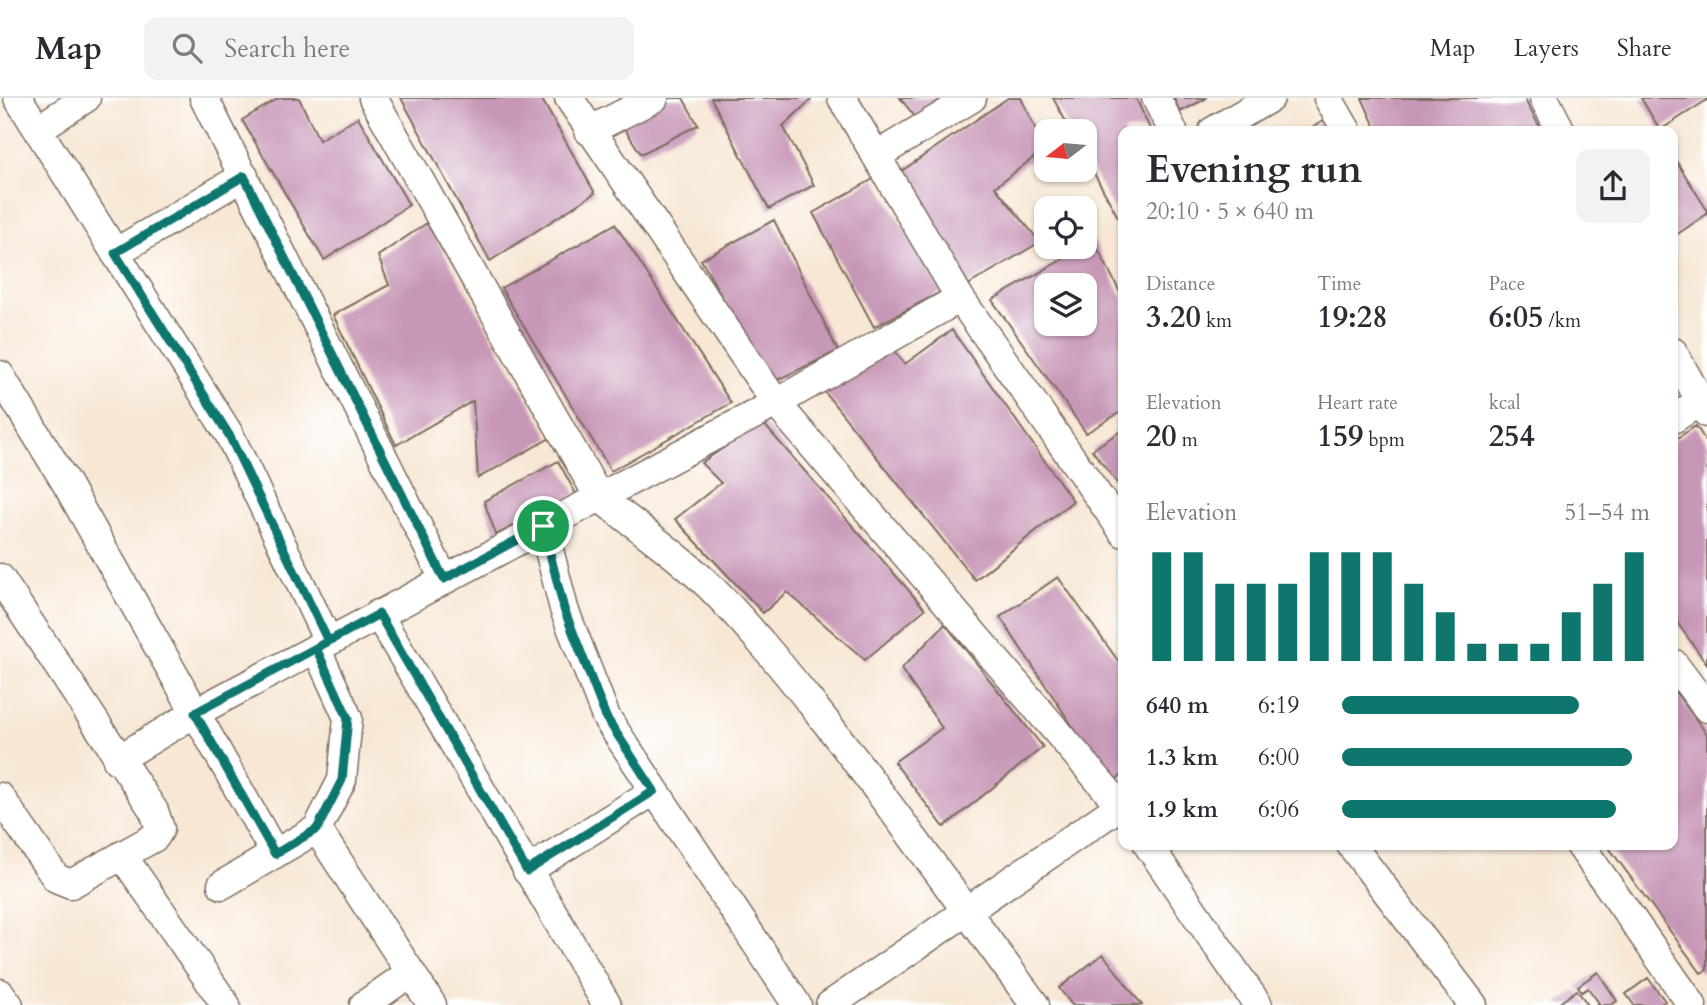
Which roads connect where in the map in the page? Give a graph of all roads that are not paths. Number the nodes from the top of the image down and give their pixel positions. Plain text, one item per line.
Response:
1 (18, 98) edge
2 (86, 98) edge
3 (373, 98) edge
4 (569, 98) edge
5 (653, 98) edge
6 (842, 98) edge
7 (972, 98) edge
8 (1156, 98) edge
9 (1270, 98) edge
10 (1328, 98) edge
11 (1544, 98) edge
12 (215, 102) edge
13 (1170, 126) edge
14 (1222, 126) edge
15 (1344, 126) edge
16 (1558, 126) edge
17 (38, 130) junction
18 (589, 131) junction
19 (876, 156) junction
20 (244, 176) junction
21 (115, 253) junction
22 (960, 298) junction
23 (1678, 360) edge
24 (0, 375) edge
25 (776, 403) junction
26 (1704, 404) edge
27 (1678, 417) edge
28 (599, 497) junction
29 (1118, 524) edge
30 (543, 526) junction
31 (0, 578) edge
32 (444, 579) junction
33 (379, 614) junction
34 (322, 644) junction
35 (1678, 669) edge
36 (1704, 698) edge
37 (195, 713) junction
38 (117, 760) junction
39 (654, 791) junction
40 (0, 797) edge
41 (1118, 801) edge
42 (1118, 809) edge
43 (317, 829) junction
44 (1151, 850) edge
45 (1355, 850) edge
46 (1584, 850) edge
47 (275, 854) junction
48 (122, 855) junction
49 (527, 871) junction
50 (222, 885) dead end
51 (964, 910) junction
52 (410, 973) junction
53 (0, 993) edge
54 (1707, 1000) edge
55 (9, 1005) edge
56 (226, 1005) edge
57 (364, 1005) edge
58 (432, 1005) edge
59 (607, 1005) edge
60 (797, 1005) edge
61 (830, 1005) edge
62 (1035, 1005) edge
63 (1258, 1005) edge
64 (1473, 1005) edge
65 (1692, 1005) edge
66 (1701, 1005) edge

1 - 17 street
2 - 17 street
3 - 28 street
4 - 18 street
5 - 18 street
6 - 19 street
7 - 19 street
8 - 13 street
9 - 14 street
10 - 15 street
11 - 16 street
12 - 20 street
17 - 21 street
18 - 25 street
19 - 22 street
20 - 21 street
20 - 32 street
21 - 34 street
22 - 25 street
22 - 29 street
23 - 26 street
24 - 37 street
25 - 28 street
25 - 41 street
26 - 27 street
28 - 30 street
28 - 51 street
30 - 32 street
30 - 39 street
31 - 38 street
32 - 33 street
33 - 34 street
33 - 49 street
34 - 37 street
34 - 43 street
35 - 36 street
37 - 38 street
37 - 47 street
38 - 48 street
39 - 49 street
39 - 60 street
40 - 48 street
42 - 51 street
43 - 47 street
43 - 52 street
44 - 63 street
45 - 64 street
46 - 65 street
47 - 50 street
48 - 56 street
49 - 59 street
51 - 61 street
51 - 62 street
52 - 57 street
52 - 58 street
53 - 55 street
54 - 66 street

